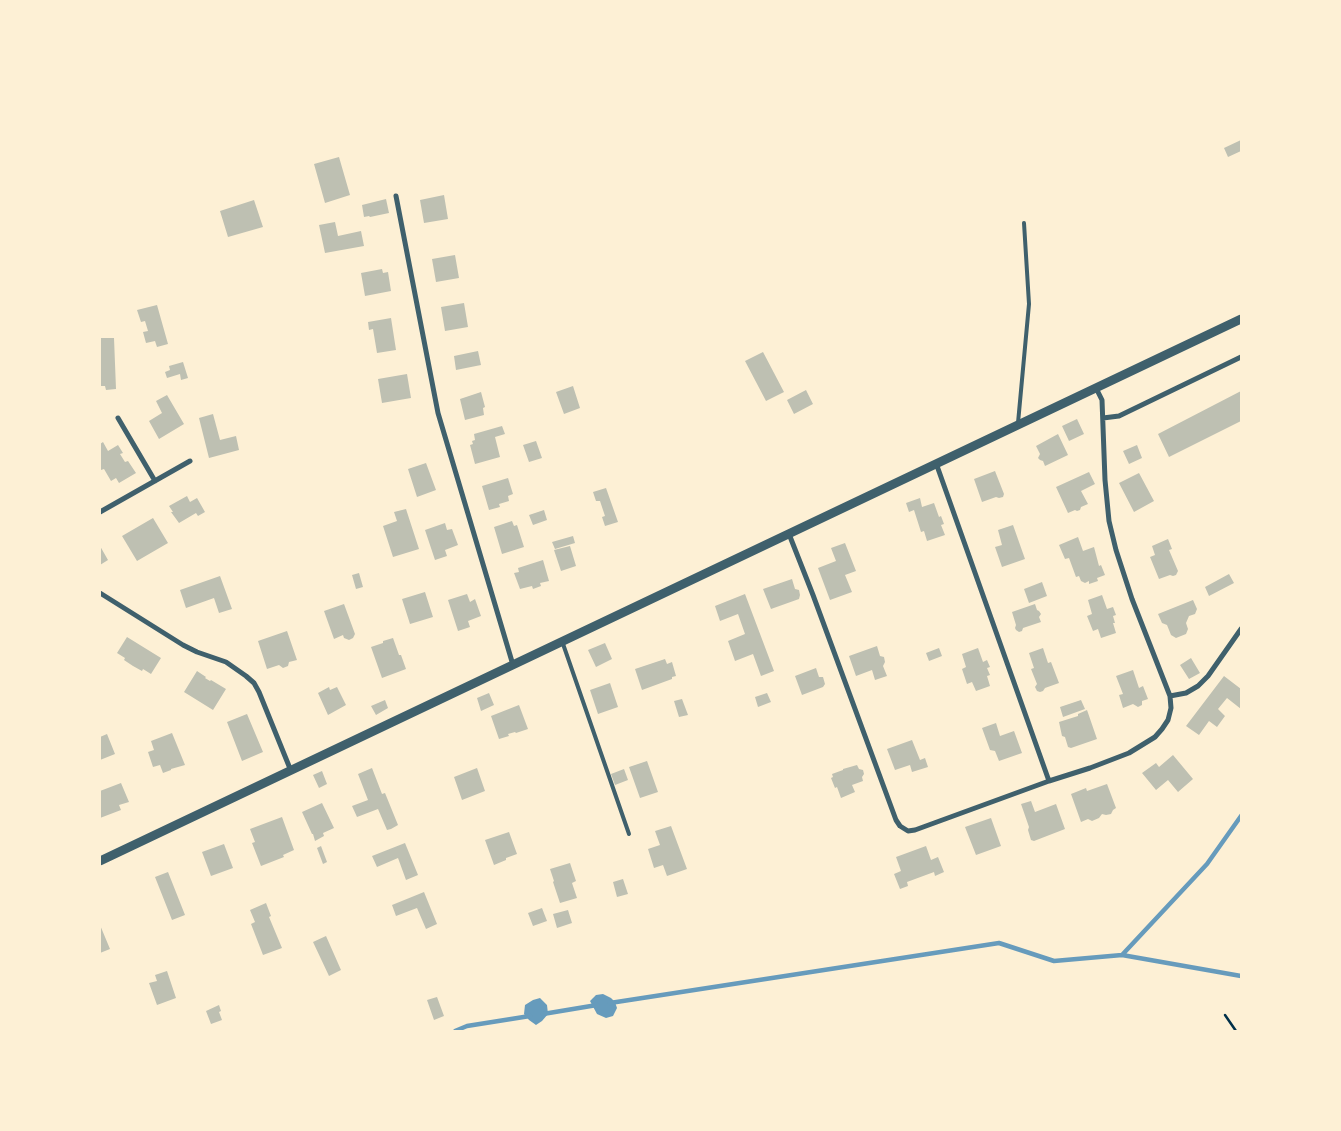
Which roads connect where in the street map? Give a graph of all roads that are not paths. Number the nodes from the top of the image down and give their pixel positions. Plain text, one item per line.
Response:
1 (396, 196) dead end
2 (1024, 223) dead end
3 (1241, 319) edge
4 (1241, 357) edge
5 (1096, 388) junction
6 (118, 418) dead end
7 (1103, 418) junction
8 (1018, 424) junction
9 (190, 461) dead end
10 (936, 463) junction
11 (155, 480) junction
12 (100, 512) edge
13 (789, 534) junction
14 (100, 593) edge
15 (1241, 629) edge
16 (562, 641) junction
17 (513, 665) junction
18 (1170, 696) junction
19 (291, 770) junction
20 (1049, 781) junction
21 (629, 834) dead end
22 (100, 861) edge

1 - 17 street
2 - 8 lane
3 - 5 street
4 - 7 street
5 - 7 street
5 - 8 street
6 - 11 street
7 - 18 street
8 - 10 street
9 - 11 street
10 - 13 street
10 - 20 street
11 - 12 street
13 - 16 street
13 - 20 street
14 - 19 street
15 - 18 street
16 - 17 street
16 - 21 lane
17 - 19 street
18 - 20 street
19 - 22 street

